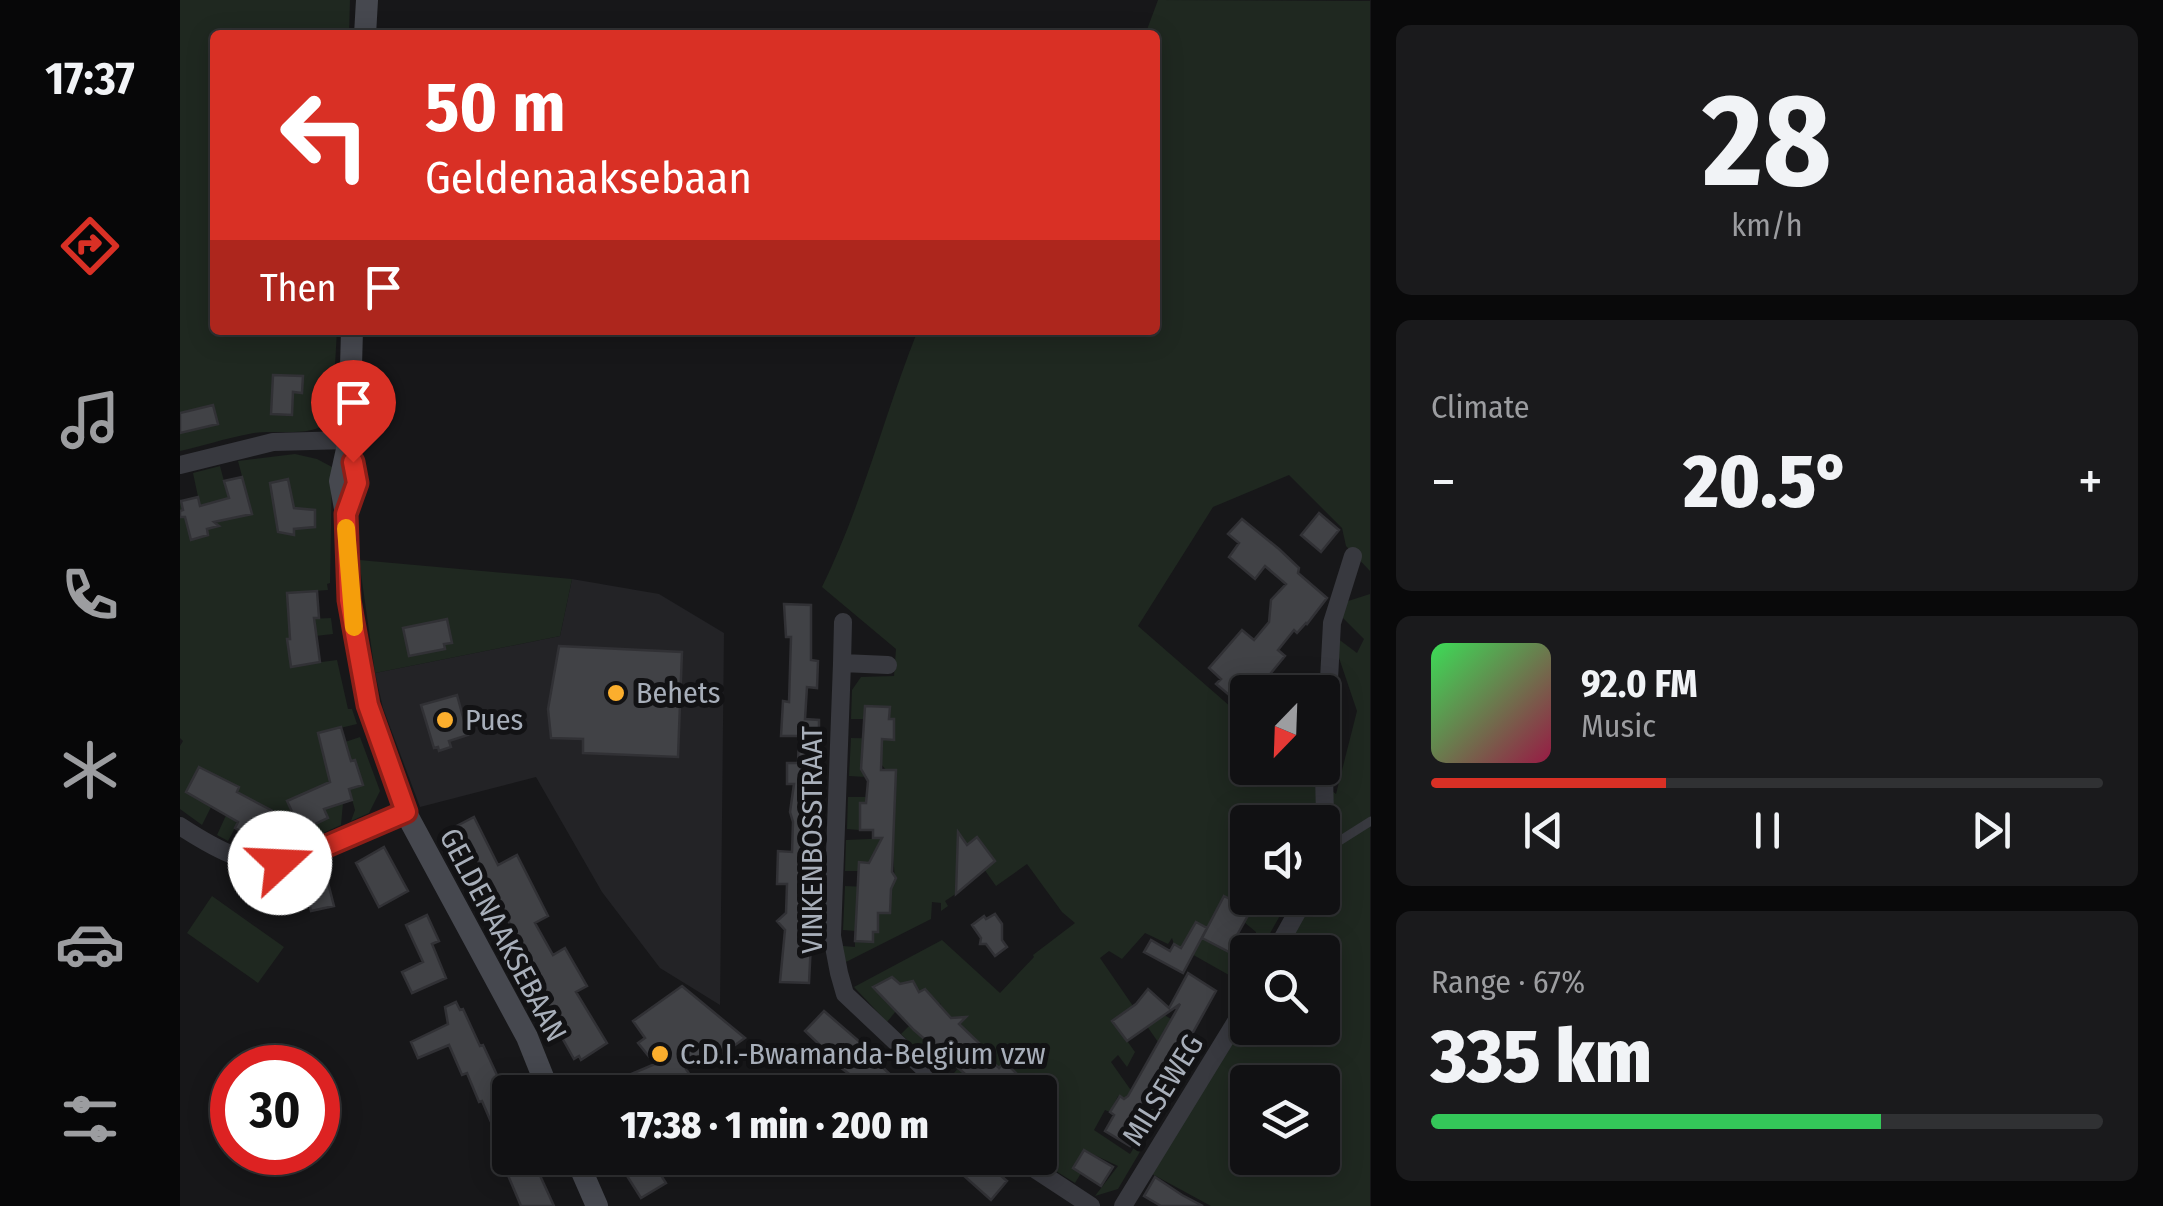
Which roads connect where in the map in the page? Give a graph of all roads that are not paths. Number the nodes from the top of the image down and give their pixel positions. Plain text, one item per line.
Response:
1 (367, 0) edge
2 (366, 30) edge
3 (352, 335) edge
4 (349, 440) junction
5 (180, 465) edge
6 (1354, 556) dead end
7 (843, 622) dead end
8 (842, 663) junction
9 (888, 665) dead end
10 (1325, 805) edge
11 (406, 812) junction
12 (1370, 822) edge
13 (180, 826) edge
14 (1340, 846) edge
15 (1230, 1031) edge
16 (541, 1075) edge
17 (932, 1075) edge
18 (583, 1175) edge
19 (1044, 1175) edge
20 (597, 1206) edge
21 (1091, 1206) edge
22 (1123, 1206) edge

1 - 2 street
3 - 4 street, GELDENAAKSEBAAN
4 - 5 street
4 - 11 street, GELDENAAKSEBAAN
6 - 10 street
7 - 8 street, VINKENBOSSTRAAT
8 - 9 street
8 - 17 street, VINKENBOSSTRAAT
11 - 13 street
11 - 16 street, GELDENAAKSEBAAN
12 - 14 lane
15 - 22 street, MILSEWEG
18 - 20 street
19 - 21 street

